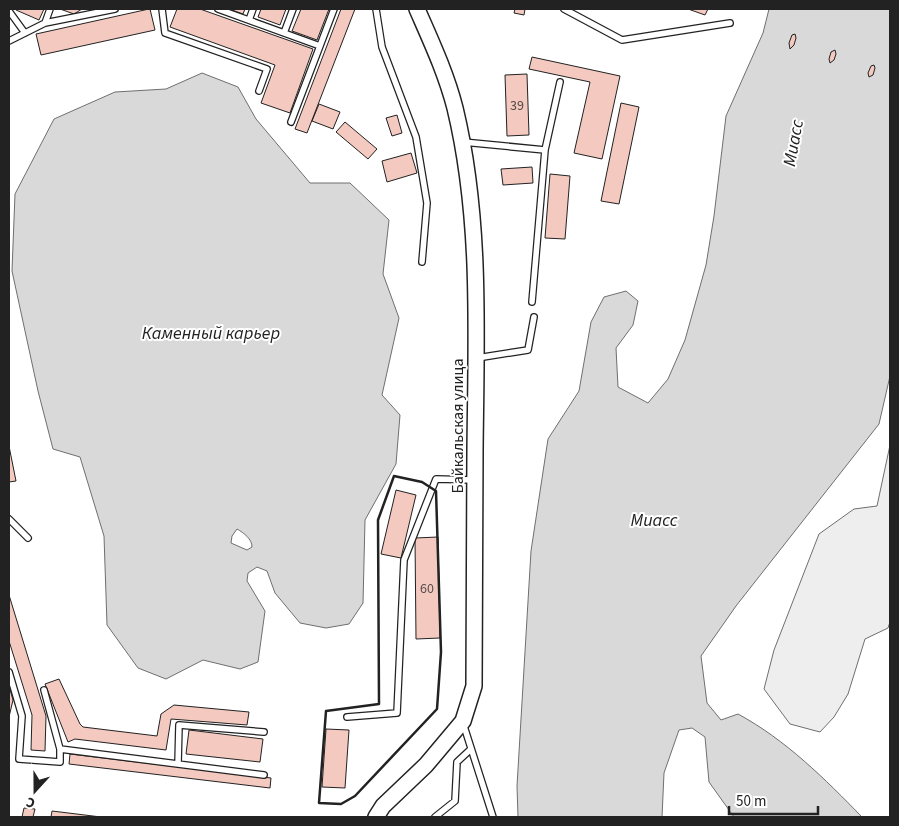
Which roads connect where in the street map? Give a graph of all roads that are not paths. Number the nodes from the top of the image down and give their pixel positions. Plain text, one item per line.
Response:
1 (50, 9) edge
2 (115, 9) edge
3 (162, 9) edge
4 (218, 9) edge
5 (254, 9) edge
6 (293, 9) edge
7 (334, 9) edge
8 (376, 9) edge
9 (417, 9) edge
10 (564, 9) edge
11 (9, 10) edge
12 (90, 11) edge
13 (249, 20) junction
14 (44, 23) junction
15 (730, 23) dead end
16 (25, 33) junction
17 (284, 33) junction
18 (9, 41) edge
19 (320, 46) junction
20 (560, 82) dead end
21 (259, 91) dead end
22 (291, 122) dead end
23 (460, 142) junction
24 (546, 150) junction
25 (422, 262) dead end
26 (532, 302) dead end
27 (534, 316) dead end
28 (476, 359) junction
29 (474, 480) junction
30 (9, 520) edge
31 (28, 538) dead end
32 (9, 672) edge
33 (44, 690) dead end
34 (347, 717) dead end
35 (463, 721) junction
36 (264, 732) dead end
37 (60, 749) junction
38 (471, 749) junction
39 (178, 764) junction
40 (264, 775) dead end
41 (376, 817) edge
42 (435, 817) edge
43 (492, 817) edge

1 - 14 lane
2 - 12 lane
3 - 21 lane
4 - 13 lane
5 - 13 lane
6 - 17 lane
7 - 19 lane
8 - 25 lane
9 - 23 street, Байкальская улица
10 - 15 lane
11 - 16 lane
12 - 14 lane
13 - 17 lane
14 - 16 lane
16 - 18 lane
17 - 19 lane
19 - 22 lane
20 - 24 lane
23 - 24 lane
23 - 28 street, Байкальская улица
24 - 26 lane
27 - 28 lane
28 - 29 street, Байкальская улица
29 - 34 lane
29 - 35 street, Байкальская улица
30 - 31 lane
32 - 37 lane
33 - 37 lane
35 - 38 lane
35 - 41 street, Байкальская улица
36 - 39 lane
37 - 39 lane
38 - 42 lane
38 - 43 lane
39 - 40 lane

